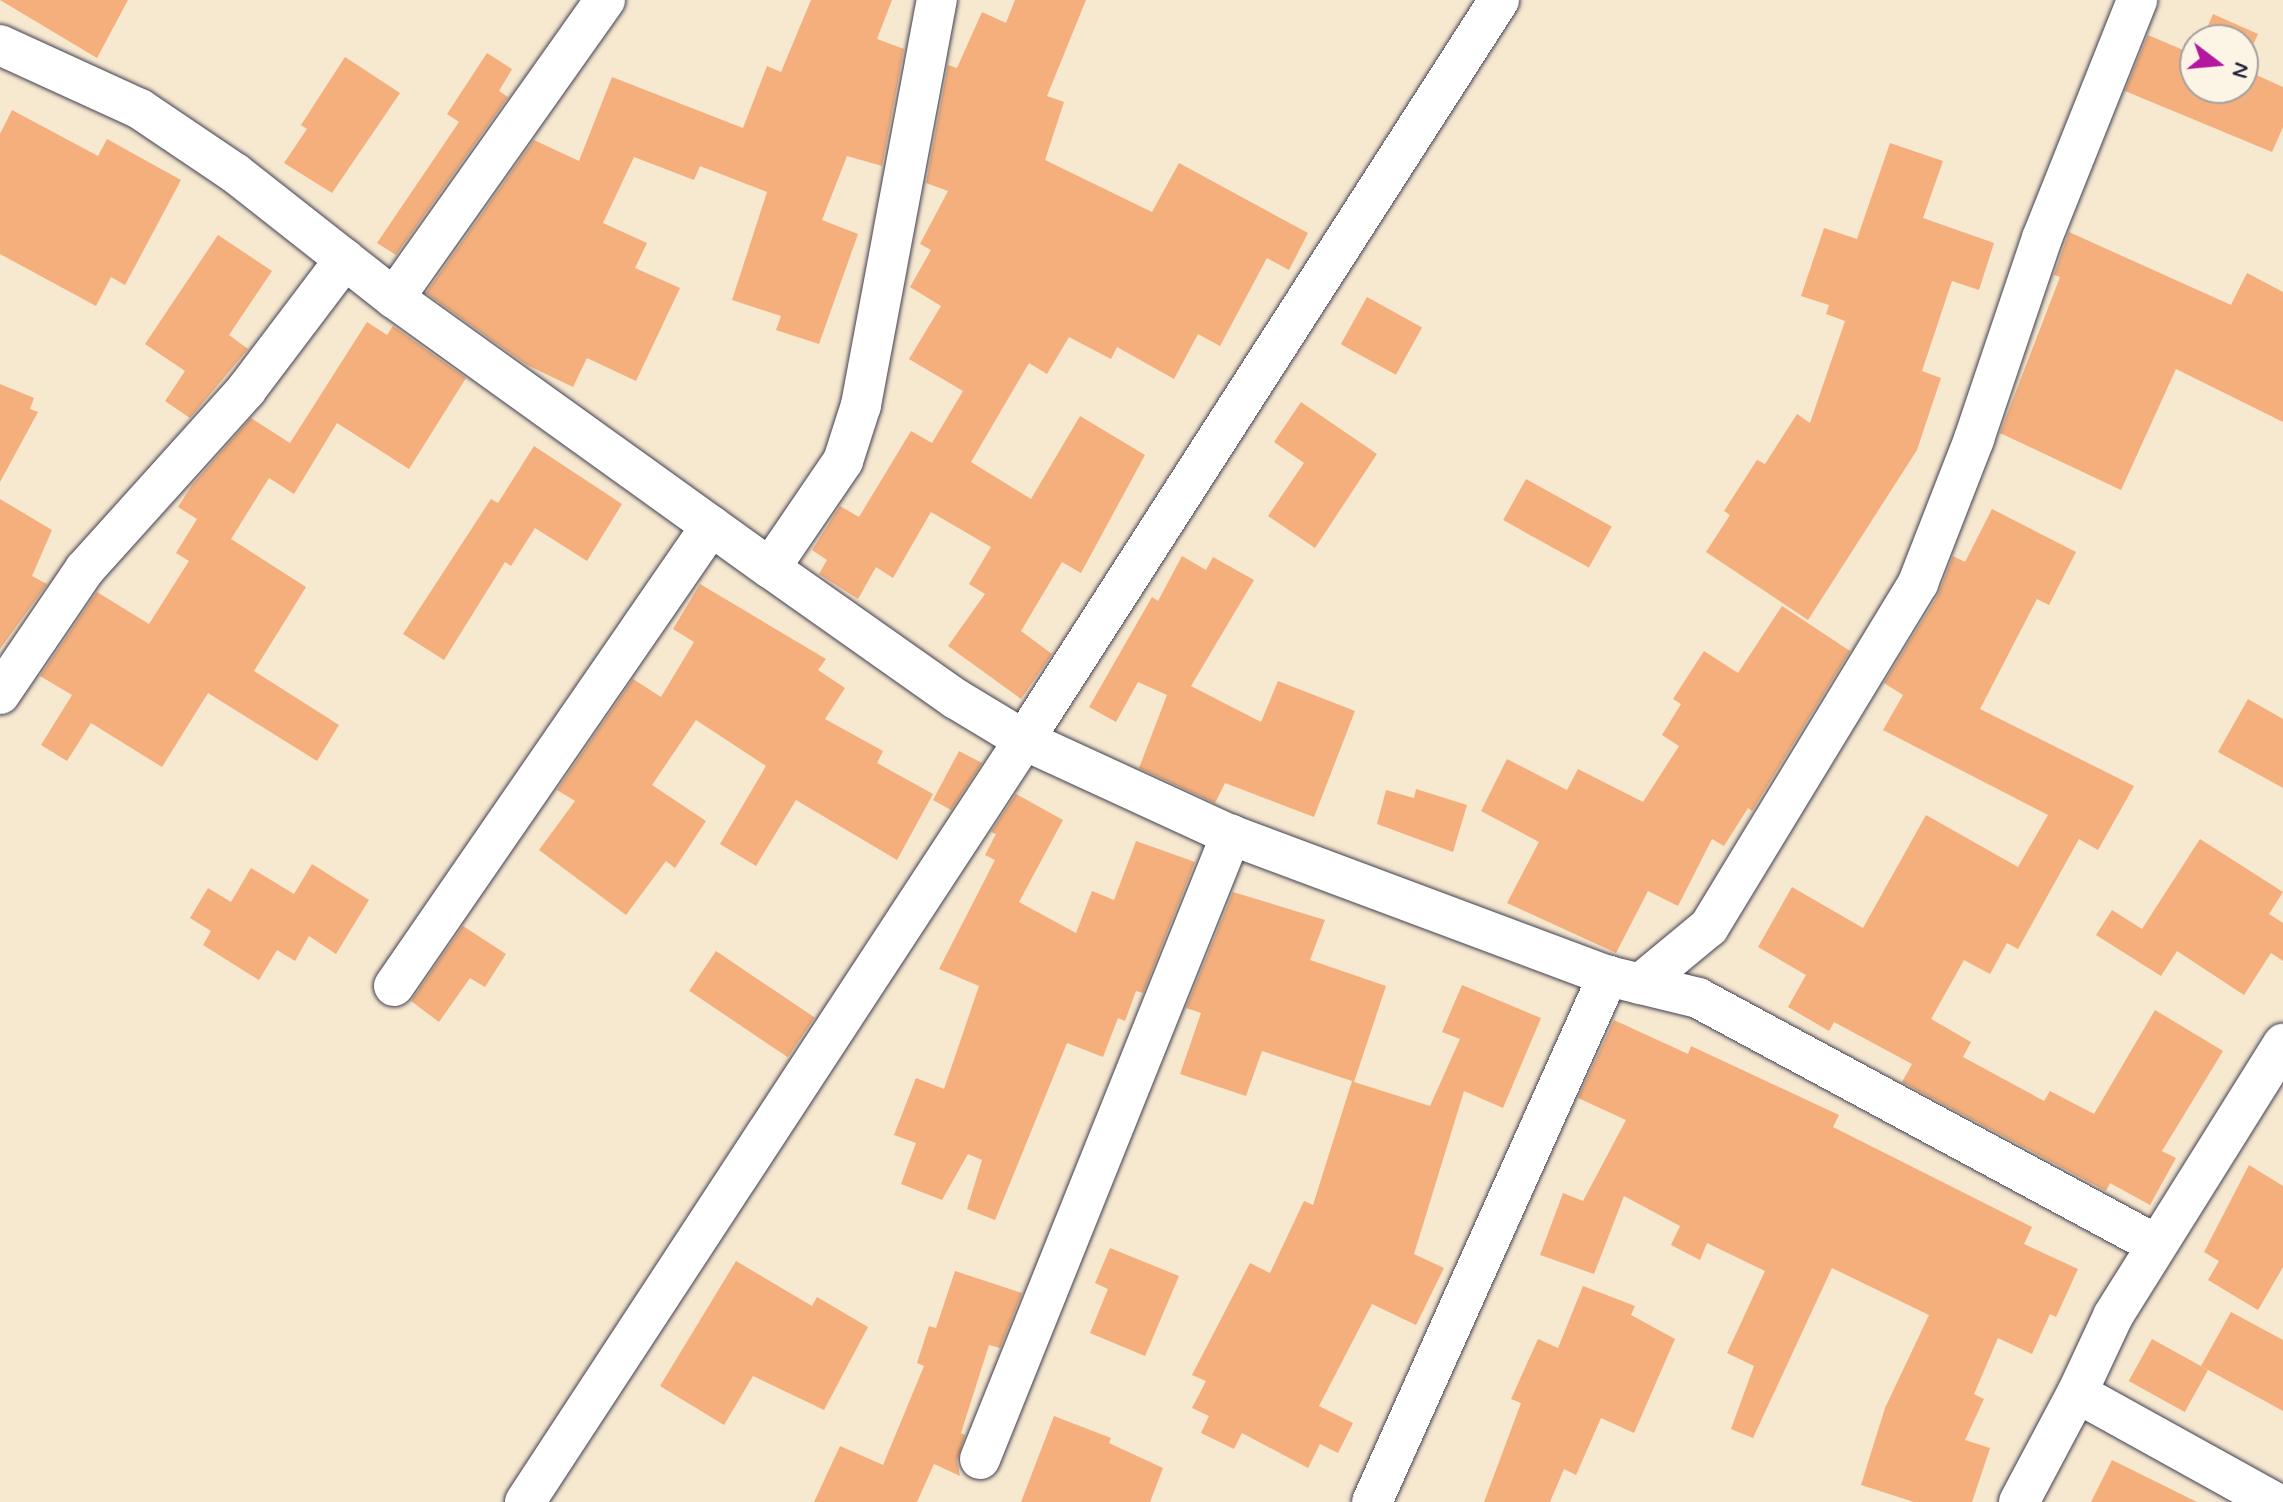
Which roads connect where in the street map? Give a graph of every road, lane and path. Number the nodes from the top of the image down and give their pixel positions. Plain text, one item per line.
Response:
1 (605, 0) edge
2 (937, 0) edge
3 (1499, 0) edge
4 (2137, 0) edge
5 (0, 45) edge
6 (345, 259) junction
7 (394, 298) junction
8 (711, 526) junction
9 (770, 568) junction
10 (0, 694) edge
11 (1024, 740) junction
12 (1231, 835) junction
13 (1709, 927) junction
14 (1624, 980) junction
15 (394, 986) dead end
16 (1698, 998) junction
17 (2283, 1044) edge
18 (2157, 1245) junction
19 (2077, 1393) junction
20 (980, 1459) dead end
21 (525, 1502) edge
22 (1372, 1502) edge
23 (2019, 1502) edge
24 (2274, 1502) edge

1 - 7 street
2 - 9 street
3 - 11 street
4 - 13 street
5 - 6 street
6 - 7 street
6 - 10 street
7 - 8 street
8 - 9 street
8 - 15 street
9 - 11 street
11 - 12 street
11 - 21 street
12 - 14 street
12 - 20 street
13 - 14 street
13 - 16 street
14 - 16 street
14 - 22 street
16 - 18 street
17 - 18 street
18 - 19 street
19 - 23 street
19 - 24 street

